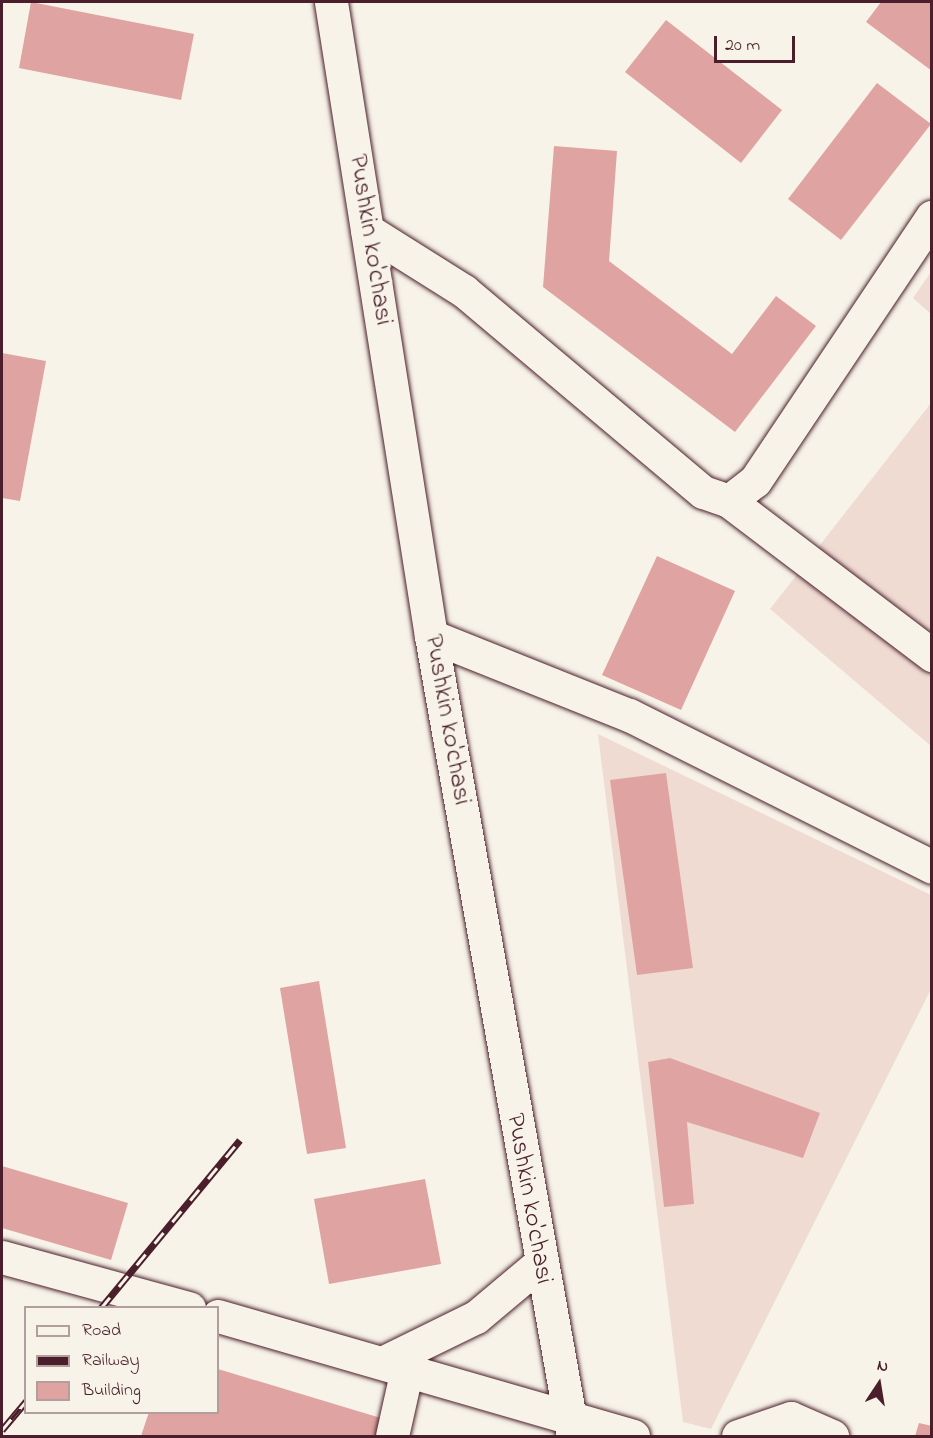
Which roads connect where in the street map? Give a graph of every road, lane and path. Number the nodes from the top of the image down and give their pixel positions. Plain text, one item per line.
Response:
1 (331, 2) edge
2 (932, 217) edge
3 (367, 230) junction
4 (729, 501) junction
5 (431, 636) junction
6 (932, 655) edge
7 (932, 867) edge
8 (2, 1257) edge
9 (538, 1265) junction
10 (182, 1306) edge
11 (219, 1316) edge
12 (395, 1366) junction
13 (571, 1425) edge
14 (392, 1437) edge
15 (633, 1437) edge
16 (738, 1437) edge
17 (832, 1437) edge

1 - 3 street, Pushkin ko'chasi
2 - 4 street
3 - 4 street
3 - 5 street, Pushkin ko'chasi
4 - 6 street
5 - 7 street
5 - 9 street, Pushkin ko'chasi
8 - 10 street
9 - 12 street
9 - 13 street, Pushkin ko'chasi
11 - 12 street
12 - 13 street
12 - 14 street
13 - 15 street
16 - 17 street

